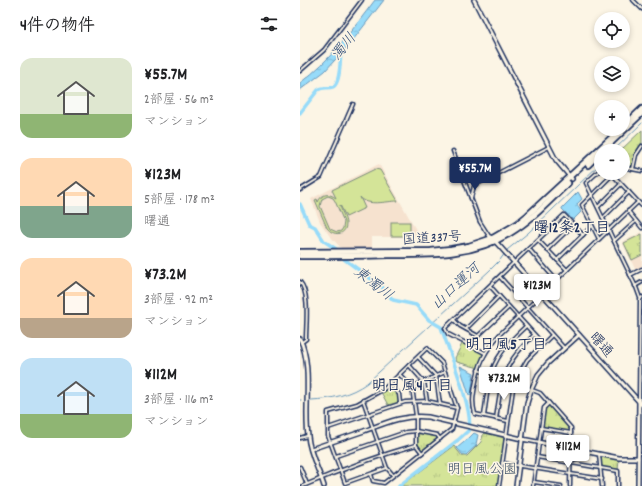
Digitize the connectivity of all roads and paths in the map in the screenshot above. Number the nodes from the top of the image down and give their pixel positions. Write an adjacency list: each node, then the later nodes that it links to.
1 (362, 0): 5 (street)
2 (474, 0): 13 (street)
3 (633, 0): 4 (street)
4 (642, 9)
5 (300, 71)
6 (354, 104): 24 (street)
7 (642, 109): 9 (highway)
8 (642, 113): 11 (highway, 国道337号)
9 (630, 120)
10 (614, 136): 20 (highway, 国道337号)
11 (610, 144)
12 (642, 146): 17 (street)
13 (549, 147): 20 (street); 27 (street)
14 (453, 151): 27 (street)
15 (594, 159): 20 (highway, 国道337号)
16 (630, 169): 17 (street)
17 (633, 169): 18 (street)
18 (642, 171)
19 (594, 176): 26 (street)
20 (571, 178): 39 (highway, 国道337号)
21 (607, 180): 26 (street)
22 (618, 180): 23 (street)
23 (621, 184): 25 (street); 30 (street)
24 (300, 190)
25 (629, 192): 28 (street); 32 (street)
26 (591, 195): 30 (street); 35 (street)
27 (471, 198): 39 (street)
28 (638, 202): 29 (street); 31 (street)
29 (642, 206)
30 (598, 207): 32 (street)
31 (628, 211): 33 (street); 37 (street)
32 (602, 218): 37 (street)
33 (636, 220): 36 (street); 42 (street)
34 (573, 225): 38 (street); 41 (street); 44 (street)
35 (592, 226): 38 (street); 40 (street)
36 (642, 228)
37 (608, 230): 40 (street); 42 (street)
38 (583, 235): 48 (street)
39 (494, 239): 46 (highway, 国道337号); 49 (street, 曙通)
40 (599, 239): 51 (street)
41 (538, 240): 43 (street); 44 (street)
42 (614, 241): 52 (street)
43 (529, 249): 49 (street); 54 (street)
44 (547, 250): 48 (street)
45 (300, 252): 46 (highway, 国道337号)
46 (335, 254): 47 (highway, 国道337号)
47 (300, 256)
48 (557, 260): 51 (street)
49 (514, 263): 53 (street); 59 (street, 曙通)
50 (642, 269): 52 (street)
51 (567, 270): 54 (street)
52 (630, 275): 58 (street)
53 (500, 277): 57 (street); 63 (street)
54 (556, 280): 59 (street)
55 (300, 282): 73 (street)
56 (642, 282): 58 (street)
57 (490, 286): 60 (street); 66 (street)
58 (636, 286): 61 (street)
59 (542, 294): 63 (street); 71 (street, 曙通)
60 (499, 296): 62 (street); 68 (street)
61 (641, 298): 64 (street)
62 (509, 307): 65 (street); 72 (street)
63 (527, 308): 65 (street); 70 (street)
64 (641, 313): 75 (street)
65 (518, 317): 67 (street); 78 (street)
66 (454, 320): 68 (street); 76 (street)
67 (526, 326): 69 (street); 84 (street)
68 (466, 329): 72 (street)
69 (534, 335): 74 (street); 86 (street)
70 (552, 335): 74 (street); 77 (street)
71 (578, 335): 77 (street); 96 (street, 曙通)
72 (478, 336): 76 (street)
73 (301, 341): 114 (street)
74 (543, 344): 90 (street)
75 (641, 344): 87 (street)
76 (472, 346): 78 (street)
77 (564, 348): 92 (street)
78 (485, 353): 81 (street)
79 (418, 357): 80 (street); 82 (street); 85 (street)
80 (409, 365): 83 (street); 88 (street)
81 (478, 370): 84 (street); 104 (street)
82 (445, 372): 85 (street); 101 (street)
83 (399, 374): 89 (street); 91 (street)
84 (490, 374): 86 (street); 104 (street)
85 (436, 376): 88 (street); 99 (street)
86 (502, 379): 90 (street); 105 (street)
87 (640, 380): 96 (street)
88 (424, 382): 91 (street); 95 (street)
89 (389, 384): 93 (street); 97 (street)
90 (515, 384): 92 (street); 106 (street)
91 (412, 387): 94 (street)
92 (531, 390): 98 (street); 117 (street)
93 (364, 400): 102 (street); 108 (street)
94 (414, 401): 95 (street); 97 (street); 103 (street)
95 (427, 401): 99 (street)
96 (639, 402): 100 (street, 曙通); 129 (street)
97 (400, 403): 102 (street)
98 (549, 403): 110 (street); 112 (street)
99 (440, 404): 101 (street)
100 (642, 405)
101 (457, 408): 107 (street)
102 (368, 414): 108 (street); 109 (street)
103 (416, 416): 107 (street); 109 (street); 111 (street)
104 (484, 416): 105 (street)
105 (496, 419): 106 (street)
106 (508, 421): 113 (street)
107 (454, 423): 113 (street); 116 (street)
108 (328, 428): 119 (street)
109 (373, 428): 118 (street); 119 (street)
110 (541, 428): 112 (street); 120 (street)
111 (416, 431): 116 (street); 118 (street); 121 (street)
112 (571, 433): 122 (street)
113 (506, 435): 117 (street); 131 (street)
114 (308, 436): 115 (street); 123 (street)
115 (300, 438)
116 (440, 439): 124 (street)
117 (522, 439): 120 (street); 132 (street)
118 (378, 441): 126 (street); 127 (street)
119 (331, 442): 123 (street); 127 (street)
120 (539, 442): 122 (street); 128 (street)
121 (416, 445): 124 (street); 126 (street)
122 (571, 448): 125 (street); 130 (street)
123 (311, 449): 143 (street)
124 (422, 453): 142 (street)
125 (599, 454): 129 (street); 134 (street)
126 (383, 455): 135 (street); 137 (street)
127 (335, 456): 137 (street)
128 (538, 457): 130 (street); 136 (street)
129 (638, 458): 156 (street)
130 (571, 462): 134 (street); 140 (street)
131 (502, 463): 132 (street); 149 (street)
132 (518, 466): 136 (street); 150 (street)
133 (300, 467): 138 (street)
134 (600, 467): 144 (street); 155 (street)
135 (387, 468): 139 (street); 142 (street)
136 (536, 469): 140 (street); 145 (street)
137 (340, 470): 139 (street); 143 (street)
138 (303, 474): 141 (street); 146 (street)
139 (371, 474): 142 (street)
140 (571, 474): 144 (street); 153 (street)
141 (300, 476)
142 (393, 476)
143 (321, 478): 146 (street); 148 (street)
144 (602, 479): 154 (street)
145 (534, 482): 151 (street); 152 (street)
146 (307, 484): 147 (street)
147 (303, 486)
148 (324, 486)
149 (499, 486)
150 (516, 486)
151 (533, 486)
152 (561, 486)
153 (570, 486)
154 (602, 486)
155 (618, 486)
156 (638, 486)

